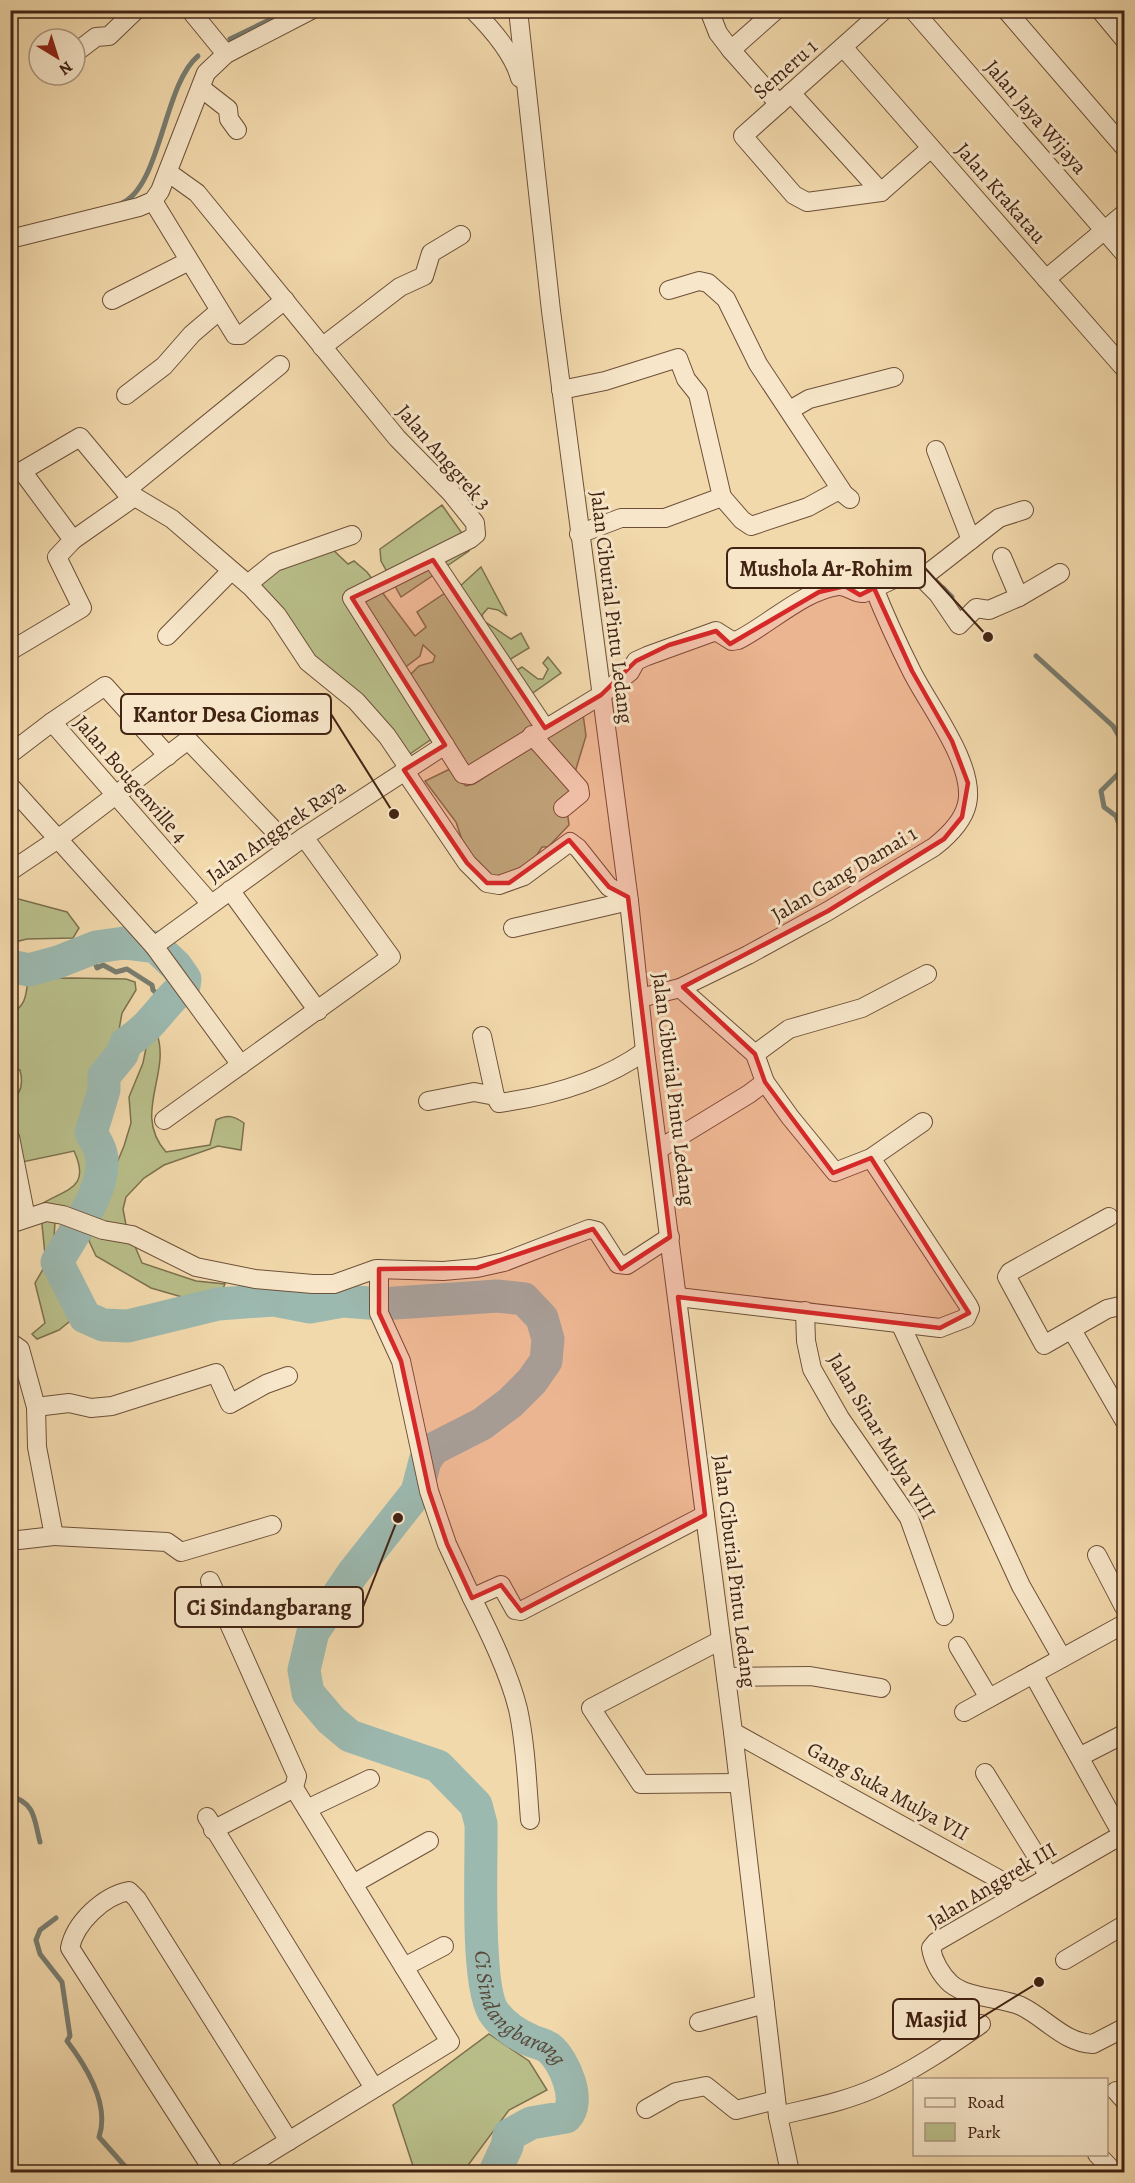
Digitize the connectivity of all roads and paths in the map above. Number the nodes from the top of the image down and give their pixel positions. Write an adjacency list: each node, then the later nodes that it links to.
1 (136, 10): 13 (street)
2 (190, 10): 16 (street)
3 (310, 10): 16 (street)
4 (473, 10): 19 (street)
5 (518, 10): 19 (street, Jalan Ciburial Pintu Ledang)
6 (710, 10): 15 (street)
7 (776, 10): 15 (street)
8 (884, 10): 14 (street, Semeru 1)
9 (913, 10): 27 (street, Jalan Jaya Wijaya)
10 (1006, 10): 21 (street)
11 (1112, 16): 12 (street)
12 (1125, 39)
13 (87, 44)
14 (843, 47): 18 (street, Semeru 1); 22 (street, Jalan Krakatau)
15 (731, 50): 18 (street)
16 (226, 54): 17 (street)
17 (201, 88): 20 (street); 23 (street)
18 (785, 99): 24 (street); 24 (street, Semeru 1)
19 (528, 108): 41 (street, Jalan Ciburial Pintu Ledang)
20 (237, 130)
21 (1125, 147)
22 (931, 148): 24 (street); 32 (street, Jalan Krakatau)
23 (169, 173): 25 (street); 35 (street, Jalan Anggrek 3)
24 (881, 192)
25 (153, 201): 29 (street); 31 (street)
26 (1125, 214): 27 (street)
27 (1105, 231): 30 (street, Jalan Jaya Wijaya); 32 (street)
28 (461, 235): 37 (street)
29 (10, 239)
30 (1125, 253)
31 (189, 261): 34 (street); 36 (street)
32 (1046, 279): 39 (street, Jalan Krakatau)
33 (669, 290): 43 (street)
34 (112, 300)
35 (285, 300): 36 (street); 37 (street, Jalan Anggrek 3)
36 (219, 311): 42 (street)
37 (322, 347): 54 (street, Jalan Anggrek 3)
38 (280, 365): 46 (street)
39 (1125, 368)
40 (894, 377): 43 (street)
41 (561, 390): 47 (street); 49 (street, Jalan Ciburial Pintu Ledang)
42 (126, 395)
43 (790, 410): 47 (street)
44 (936, 450): 52 (street)
45 (16, 465): 46 (street); 51 (street)
46 (129, 495): 51 (street); 55 (street)
47 (722, 497): 49 (street)
48 (1024, 510): 52 (street)
49 (579, 534): 63 (street, Jalan Ciburial Pintu Ledang)
50 (352, 535): 58 (street)
51 (73, 540): 62 (street)
52 (971, 540): 57 (street)
53 (1002, 557): 60 (street)
54 (433, 560): 65 (street); 66 (street, Jalan Anggrek 3)
55 (231, 571): 58 (street); 61 (street)
56 (1060, 573): 60 (street)
57 (922, 578): 59 (street); 60 (street)
58 (248, 584): 69 (street)
59 (874, 588): 63 (street); 82 (street, Jalan Gang Damai 1)
60 (1019, 597)
61 (167, 636)
62 (10, 651)
63 (600, 695): 65 (street); 77 (street, Jalan Ciburial Pintu Ledang)
64 (52, 722): 67 (street, Jalan Bougenville 4); 68 (street); 71 (street, Jalan Bougenville 4)
65 (538, 731): 66 (street); 72 (street)
66 (445, 745): 69 (street, Jalan Anggrek Raya)
67 (10, 754)
68 (168, 756): 71 (street); 74 (street)
69 (406, 768): 74 (street, Jalan Anggrek Raya); 77 (street)
70 (10, 786): 73 (street)
71 (115, 795): 73 (street); 78 (street, Jalan Bougenville 4)
72 (563, 808)
73 (58, 839): 75 (street); 80 (street)
74 (297, 842): 76 (street, Jalan Anggrek Raya); 84 (street)
75 (12, 870)
76 (230, 890): 78 (street, Jalan Anggrek Raya); 84 (street)
77 (628, 899): 79 (street); 83 (street, Jalan Ciburial Pintu Ledang)
78 (211, 904): 80 (street, Jalan Anggrek Raya)
79 (513, 928)
80 (154, 946): 88 (street)
81 (927, 974): 87 (street)
82 (680, 988): 83 (street, Jalan Gang Damai 1); 87 (street)
83 (640, 998): 86 (street, Jalan Ciburial Pintu Ledang)
84 (318, 1011): 88 (street)
85 (482, 1036): 90 (street)
86 (645, 1051): 90 (street); 95 (street, Jalan Ciburial Pintu Ledang)
87 (755, 1054): 89 (street)
88 (241, 1065): 92 (street)
89 (765, 1082): 95 (street); 96 (street)
90 (495, 1096): 91 (street)
91 (428, 1101)
92 (164, 1120)
93 (923, 1122): 96 (street)
94 (10, 1137): 98 (street)
95 (659, 1149): 99 (street, Jalan Ciburial Pintu Ledang)
96 (871, 1158): 104 (street)
97 (1109, 1217): 105 (street)
98 (18, 1221): 100 (street)
99 (670, 1237): 100 (street); 101 (street, Jalan Ciburial Pintu Ledang)
100 (379, 1269): 116 (street)
101 (678, 1297): 103 (street); 110 (street, Jalan Ciburial Pintu Ledang)
102 (1125, 1305): 105 (street)
103 (805, 1311): 104 (street); 118 (street, Jalan Sinar Mulya VIII)
104 (900, 1323): 122 (street)
105 (1072, 1330): 109 (street)
106 (14, 1348): 108 (street)
107 (288, 1376): 108 (street)
108 (36, 1407): 112 (street)
109 (1125, 1420)
110 (705, 1515): 116 (street); 120 (street, Jalan Ciburial Pintu Ledang)
111 (272, 1525): 112 (street)
112 (54, 1536): 113 (street)
113 (10, 1541)
114 (1096, 1555): 117 (street)
115 (210, 1581): 134 (street)
116 (472, 1598): 136 (street)
117 (1125, 1607)
118 (944, 1616)
119 (1125, 1624): 122 (street)
120 (721, 1640): 124 (street, Jalan Ciburial Pintu Ledang); 133 (street)
121 (958, 1646): 126 (street)
122 (1062, 1658): 123 (street)
123 (1033, 1674): 126 (street); 130 (street)
124 (726, 1677): 125 (street); 128 (street, Jalan Ciburial Pintu Ledang)
125 (881, 1688)
126 (988, 1698): 127 (street)
127 (964, 1712)
128 (733, 1732): 133 (street, Jalan Ciburial Pintu Ledang); 141 (street, Gang Suka Mulya VII)
129 (1125, 1734): 130 (street)
130 (1081, 1756): 137 (street)
131 (985, 1773): 139 (street)
132 (370, 1779): 135 (street)
133 (739, 1783): 146 (street, Jalan Ciburial Pintu Ledang)
134 (294, 1788): 135 (street); 150 (street)
135 (307, 1809): 140 (street)
136 (530, 1820)
137 (1124, 1832): 139 (street, Jalan Anggrek III)
138 (429, 1841): 140 (street)
139 (1049, 1876): 141 (street, Jalan Anggrek III)
140 (353, 1884): 145 (street)
141 (1020, 1891): 149 (street, Jalan Anggrek III)
142 (1125, 1925): 144 (street)
143 (444, 1946): 145 (street)
144 (1065, 1960)
145 (404, 1967): 150 (street)
146 (765, 2004): 147 (street); 151 (street, Jalan Ciburial Pintu Ledang)
147 (699, 2022)
148 (981, 2024): 151 (street)
149 (1125, 2028)
150 (374, 2088): 153 (street)
151 (777, 2108): 152 (street); 157 (street, Jalan Ciburial Pintu Ledang)
152 (646, 2109)
153 (289, 2141): 155 (street); 156 (street)
154 (1099, 2156): 158 (street)
155 (243, 2171)
156 (214, 2172)
157 (790, 2172)
158 (1113, 2172)

